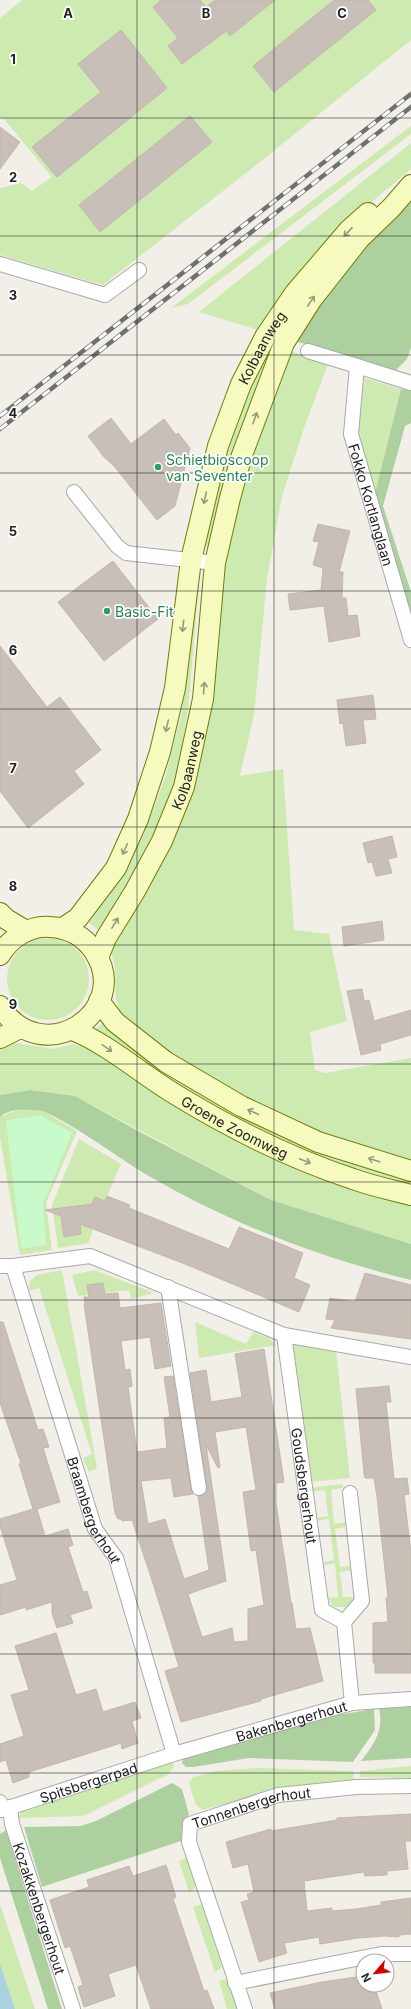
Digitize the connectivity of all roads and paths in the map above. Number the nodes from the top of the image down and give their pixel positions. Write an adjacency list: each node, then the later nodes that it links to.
1 (411, 183): 8 (street, Kolbaanweg, one-way to 8); 9 (street, Kolbaanweg, one-way to 1)
2 (0, 264): 3 (street)
3 (139, 270)
4 (308, 351): 5 (street)
5 (357, 366): 6 (street); 10 (street, Fokko Kortlanglaan)
6 (411, 383)
7 (74, 492): 8 (street)
8 (191, 560): 9 (street); 12 (street, Kolbaanweg, one-way to 12)
9 (215, 563): 15 (street, Kolbaanweg, one-way to 9)
10 (411, 640)
11 (0, 913): 13 (street)
12 (63, 928): 13 (street); 15 (street)
13 (26, 931): 14 (street)
14 (0, 953)
15 (98, 958): 16 (street)
16 (99, 1001): 19 (street); 21 (street, Groene Zoomweg, one-way to 16)
17 (0, 1006): 18 (street)
18 (20, 1028): 19 (street); 20 (street)
19 (73, 1030): 22 (street, Groene Zoomweg, one-way to 22)
20 (0, 1038)
21 (411, 1171)
22 (411, 1195)
23 (7, 1266): 24 (street, Braambergerhout); 32 (street, Braambergerhout)
24 (168, 1287): 25 (street, Braambergerhout); 27 (street)
25 (284, 1335): 26 (street, Braambergerhout); 29 (street, Goudsbergerhout)
26 (411, 1357)
27 (199, 1488)
28 (350, 1493): 29 (street)
29 (344, 1622): 31 (street)
30 (411, 1699): 31 (street, Bakenbergerhout)
31 (352, 1703): 32 (street, Bakenbergerhout)
32 (174, 1754): 34 (street, Spitsbergerpad)
33 (411, 1786): 36 (street, Tonnenbergerhout)
34 (4, 1806): 37 (street, Kozakkenbergerhout)
35 (411, 1954): 36 (street)
36 (235, 1983): 38 (street, Tonnenbergerhout)
37 (73, 2009)
38 (245, 2009)

